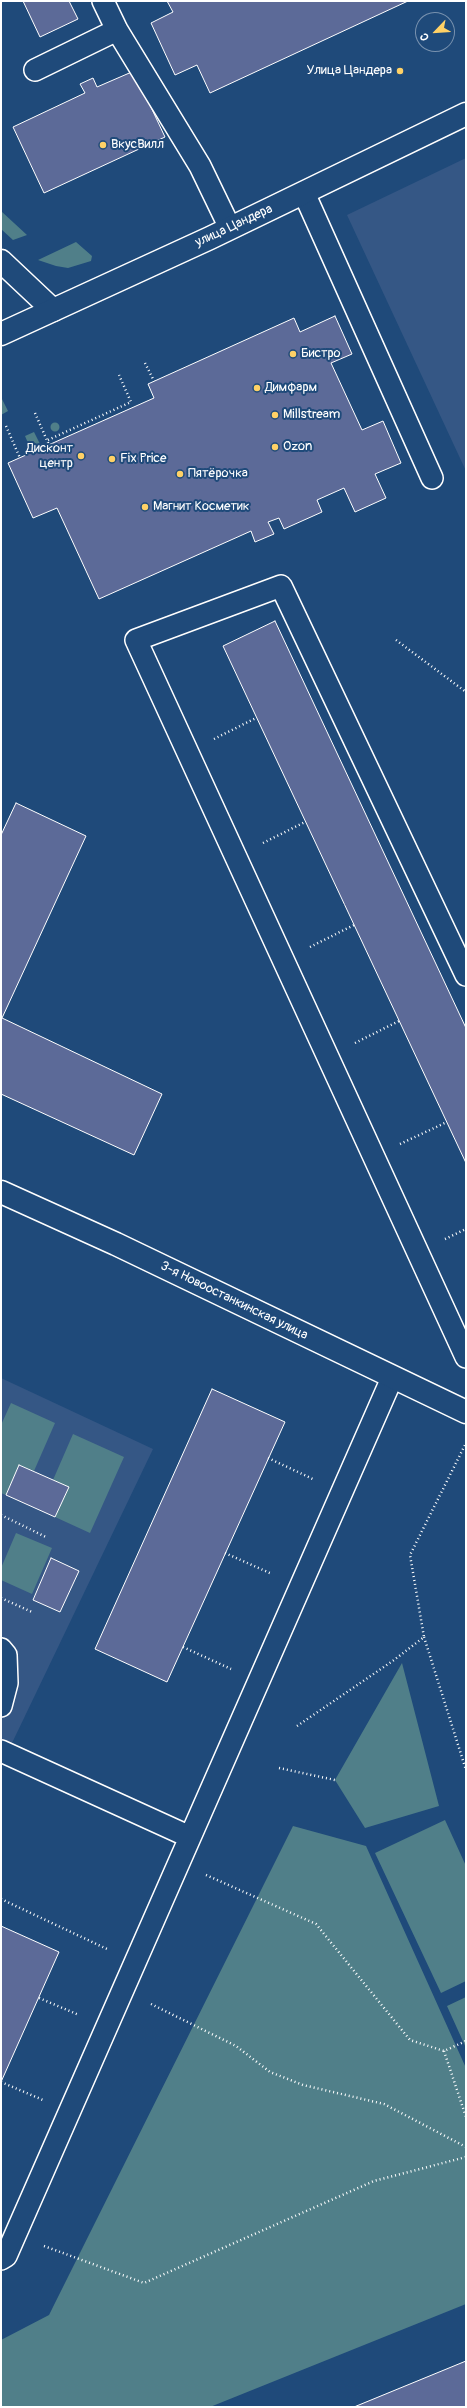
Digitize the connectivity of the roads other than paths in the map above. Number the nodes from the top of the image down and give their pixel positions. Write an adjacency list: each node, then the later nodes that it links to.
1 (103, 1): 2 (lane)
2 (117, 30): 3 (lane); 6 (lane)
3 (35, 70)
4 (466, 114): 5 (street, улица Цандера)
5 (304, 193): 6 (street, улица Цандера); 10 (lane)
6 (230, 228): 8 (street, улица Цандера)
7 (1, 261): 8 (street)
8 (53, 310): 9 (street, улица Цандера)
9 (1, 334)
10 (432, 478)
11 (466, 975): 13 (lane)
12 (1, 1192): 14 (street, 3-я Новоостанкинская улица)
13 (466, 1357)
14 (392, 1378): 15 (street, 3-я Новоостанкинская улица); 19 (lane)
15 (466, 1412)
16 (1, 1649): 17 (lane)
17 (1, 1706)
18 (1, 1751): 19 (lane)
19 (190, 1837): 20 (lane)
20 (1, 2259)

